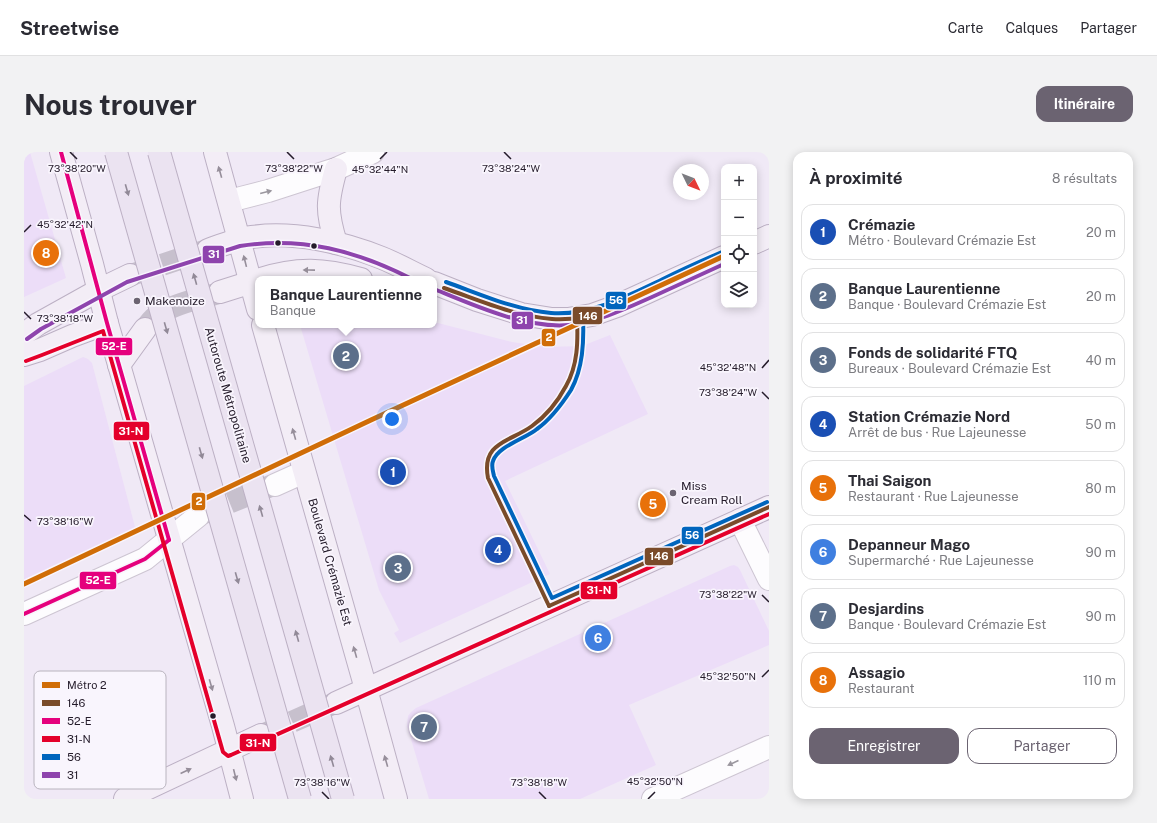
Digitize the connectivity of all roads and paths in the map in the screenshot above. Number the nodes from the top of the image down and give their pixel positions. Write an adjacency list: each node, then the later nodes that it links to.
1 (61, 152): 21 (main road)
2 (116, 152): 46 (highway, one-way to 46, bridge)
3 (159, 152): 47 (highway, Autoroute Métropolitaine, one-way to 3, bridge)
4 (215, 152): 7 (main road, one-way to 4)
5 (373, 152): 6 (street)
6 (336, 169): 7 (street, one-way to 6); 11 (main road)
7 (229, 201): 9 (main road)
8 (769, 236): 10 (main road)
9 (240, 240): 11 (main road); 12 (main road); 18 (main road, one-way to 9)
10 (757, 242)
11 (336, 243): 17 (main road)
12 (208, 250)
13 (721, 258): 20 (main road)
14 (130, 275): 21 (main road)
15 (270, 276): 16 (main road, one-way to 15)
16 (346, 276)
17 (418, 276)
18 (255, 278)
19 (255, 280): 22 (main road)
20 (437, 285)
21 (99, 290): 23 (main road); 26 (main road)
22 (220, 292)
23 (107, 323): 27 (main road); 28 (main road)
24 (264, 328): 29 (main road, Boulevard Crémazie Est, one-way to 24)
25 (145, 329): 28 (main road)
26 (24, 334)
27 (24, 355)
28 (119, 365): 34 (main road)
29 (304, 472): 30 (street); 37 (main road, Boulevard Crémazie Est, one-way to 29)
30 (275, 485)
31 (769, 507): 33 (main road)
32 (198, 516): 34 (street)
33 (740, 520): 35 (street); 37 (main road)
34 (169, 540): 36 (street); 41 (main road, one-way to 41)
35 (769, 579)
36 (24, 614)
37 (366, 689): 38 (main road); 48 (main road, Boulevard Crémazie Est, one-way to 37)
38 (336, 703)
39 (261, 735): 41 (main road)
40 (769, 747): 49 (street, one-way to 49)
41 (229, 750): 42 (main road, one-way to 41); 45 (main road, one-way to 45)
42 (166, 780)
43 (146, 789): 44 (main road, one-way to 43)
44 (125, 799)
45 (242, 799)
46 (300, 799)
47 (343, 799)
48 (396, 799)
49 (653, 799)

